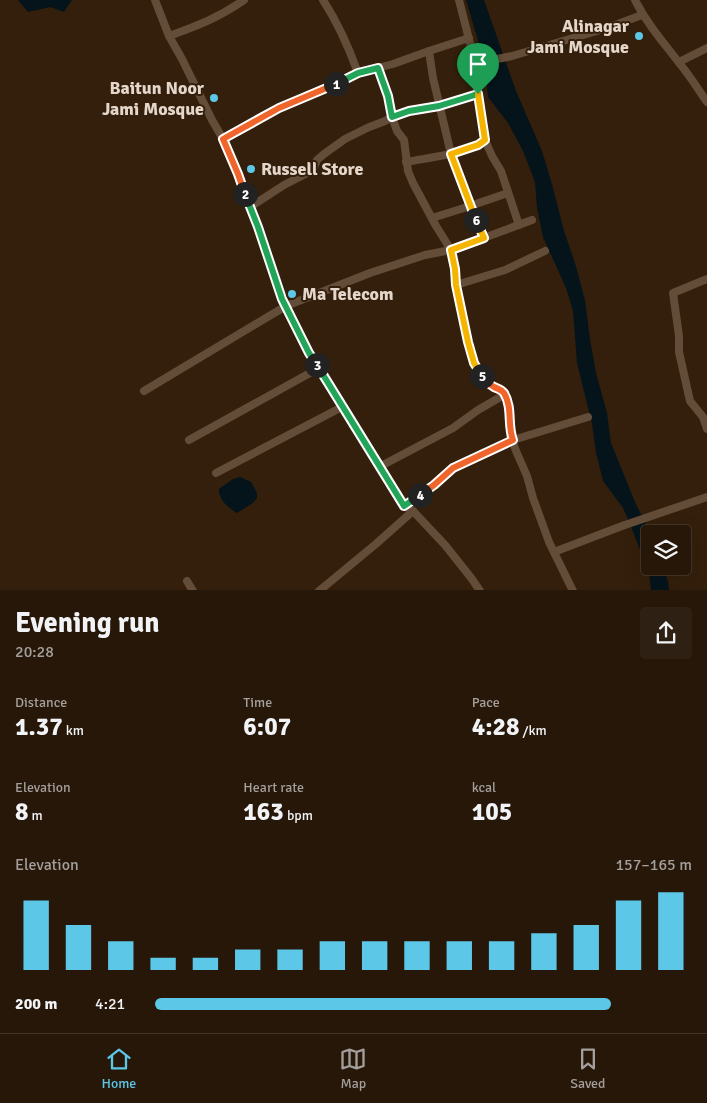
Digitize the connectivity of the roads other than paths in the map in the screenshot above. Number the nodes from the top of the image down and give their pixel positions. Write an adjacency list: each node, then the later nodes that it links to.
1 (154, 0): 7 (street)
2 (244, 0): 7 (street)
3 (323, 0): 14 (street)
4 (459, 0): 8 (street)
5 (635, 0): 6 (street)
6 (642, 15): 11 (street); 12 (street)
7 (169, 36): 19 (street)
8 (469, 38): 10 (street); 12 (street)
9 (707, 48): 11 (street)
10 (429, 50): 13 (street); 17 (street)
11 (679, 62): 16 (street)
12 (476, 63): 15 (street)
13 (378, 68): 14 (street); 18 (street)
14 (358, 73): 19 (street)
15 (478, 94): 17 (street); 20 (street)
16 (707, 102)
17 (439, 106): 18 (street); 21 (street)
18 (392, 117): 22 (street); 25 (street)
19 (223, 139): 25 (street)
20 (485, 140): 21 (street); 23 (street)
21 (451, 154): 22 (street); 24 (street)
22 (406, 162): 26 (street)
23 (508, 193): 24 (street); 28 (street)
24 (470, 206): 26 (street); 29 (street)
25 (250, 207): 34 (street)
26 (432, 218): 30 (street)
27 (532, 220): 28 (street)
28 (519, 225): 29 (street)
29 (484, 238): 30 (street)
30 (451, 250): 33 (street); 34 (street)
31 (545, 251): 33 (street)
32 (707, 279): 40 (street)
33 (456, 285): 37 (street)
34 (286, 306): 35 (street); 36 (street)
35 (319, 368): 38 (street); 41 (street)
36 (144, 391)
37 (504, 394): 42 (street); 43 (street)
38 (342, 407): 43 (street); 44 (street)
39 (588, 417): 42 (street)
40 (707, 429)
41 (188, 440)
42 (513, 440): 46 (street); 48 (street)
43 (379, 467): 46 (street)
44 (216, 473)
45 (707, 497): 48 (street)
46 (404, 506): 47 (street)
47 (413, 511): 51 (street); 52 (street)
48 (554, 552): 53 (street)
49 (186, 581): 50 (street)
50 (193, 590)
51 (319, 590)
52 (480, 590)
53 (573, 590)

